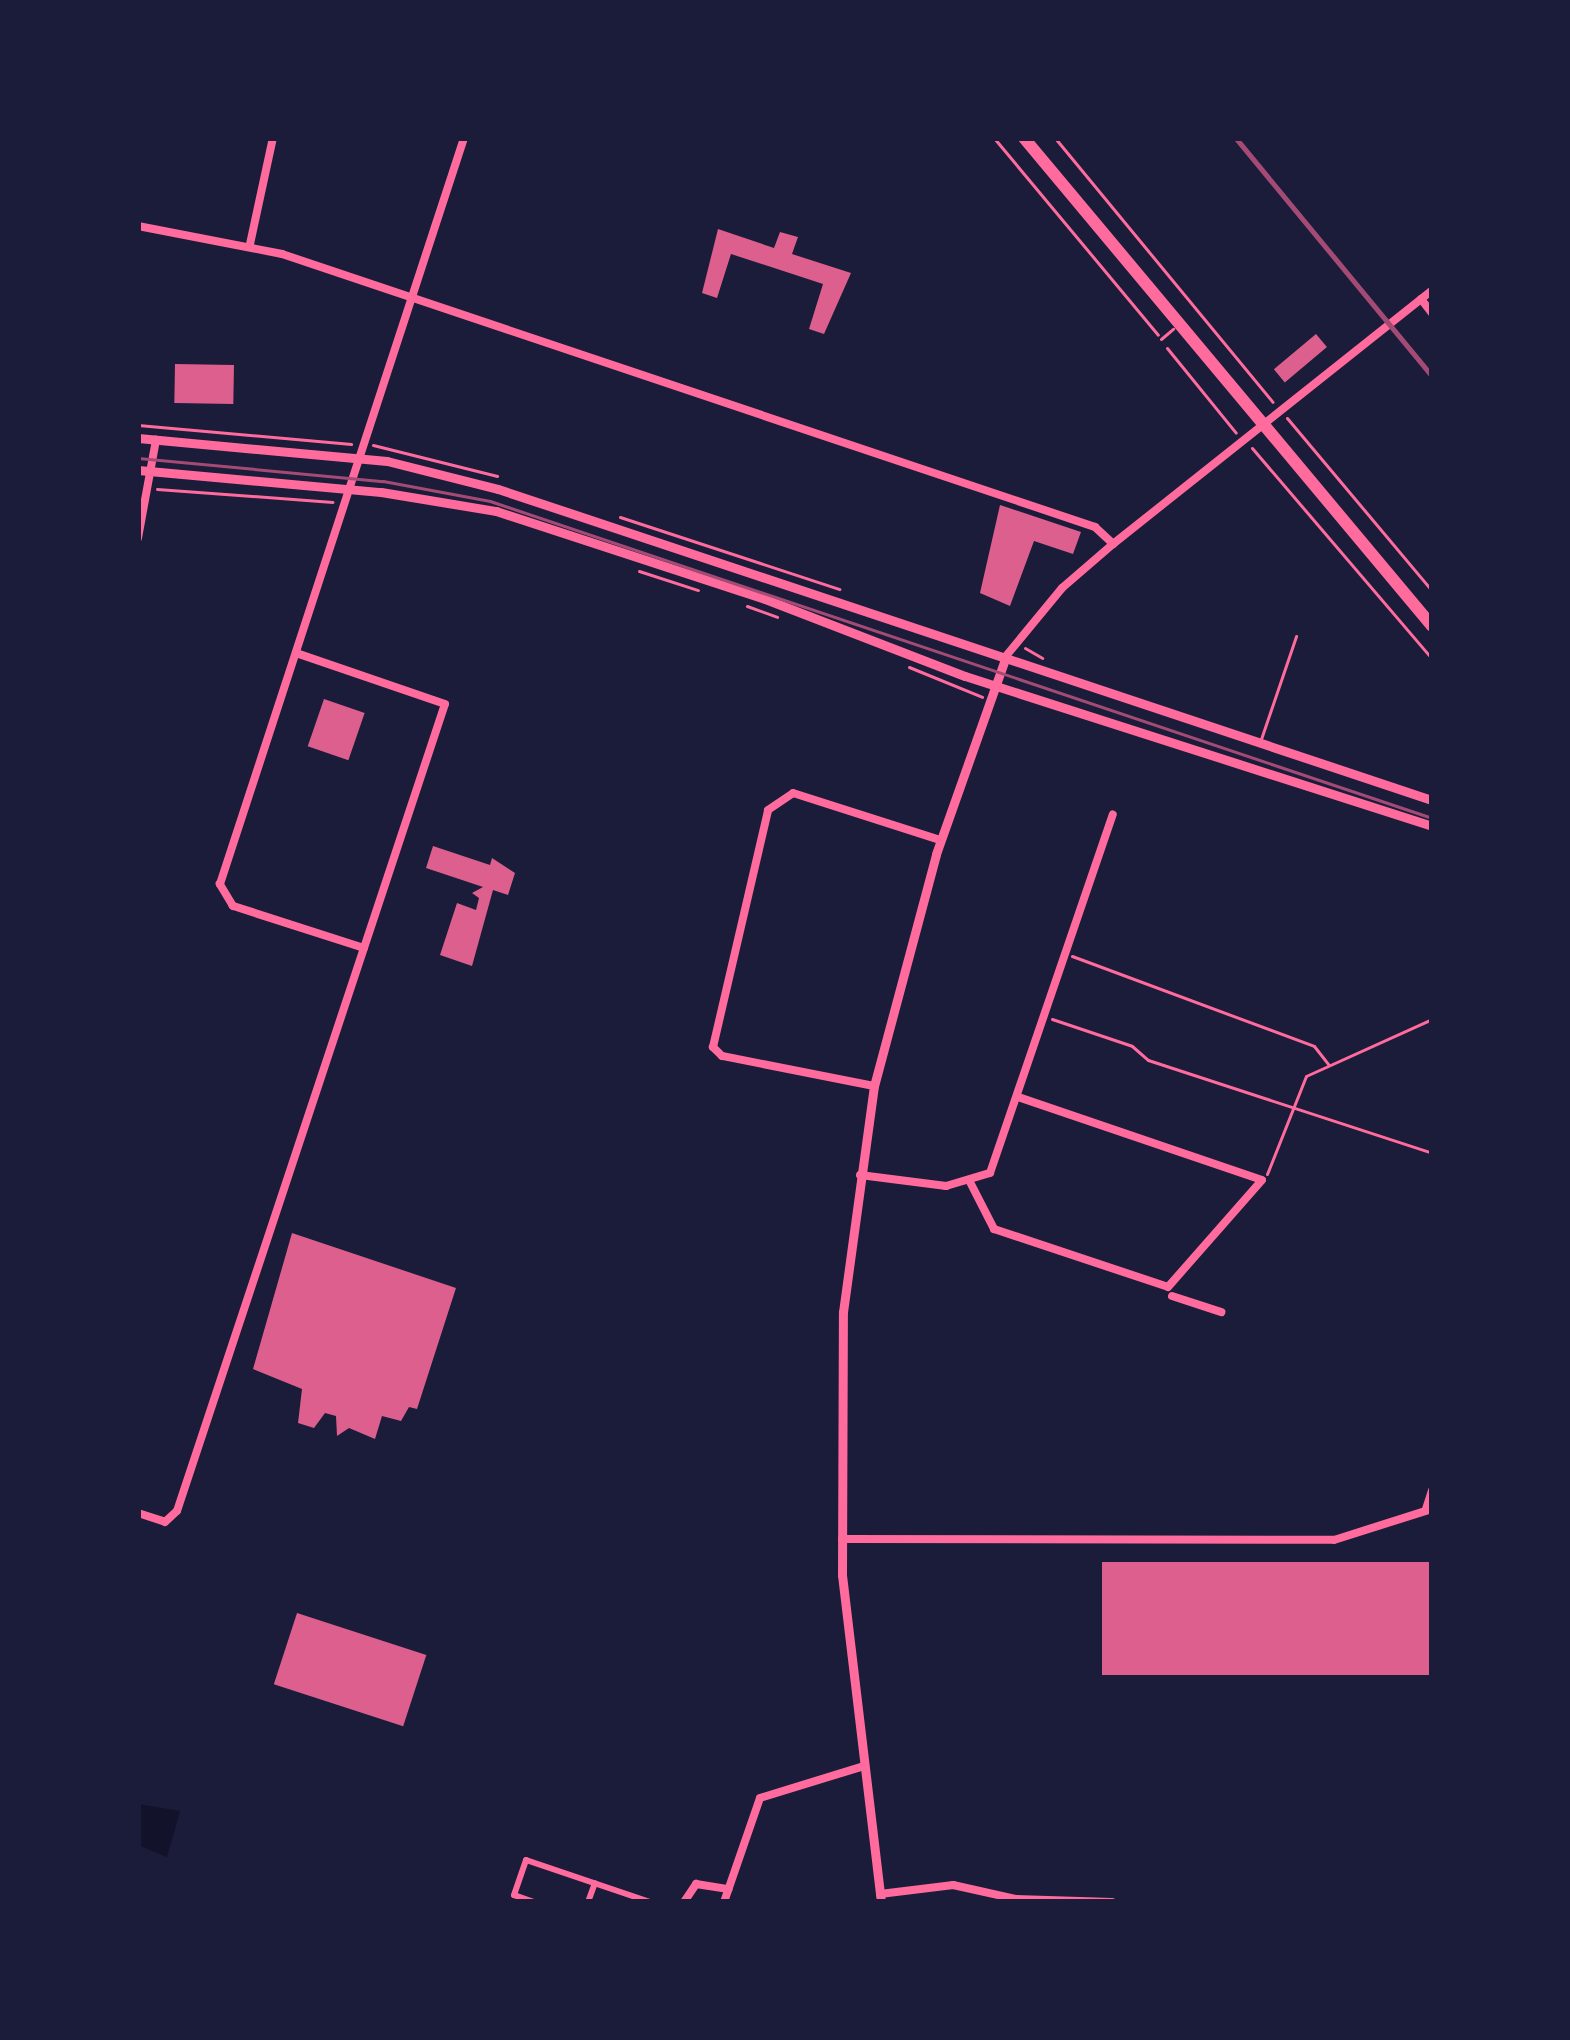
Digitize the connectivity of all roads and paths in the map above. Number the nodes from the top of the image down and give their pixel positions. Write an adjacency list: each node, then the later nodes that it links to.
1 (273, 138): 7 (street)
2 (464, 138): 9 (street)
3 (994, 138): 13 (path)
4 (1024, 138): 12 (main road)
5 (1055, 138): 14 (path)
6 (138, 226): 7 (street)
7 (250, 244): 9 (street)
8 (1432, 290): 10 (street)
9 (410, 296): 23 (street); 30 (street)
10 (1420, 299): 11 (street); 17 (street)
11 (1432, 313)
12 (1178, 325): 13 (lane); 17 (main road)
13 (1161, 339): 15 (path)
14 (1271, 400)
15 (1225, 420)
16 (138, 425): 21 (path)
17 (1261, 426): 30 (street); 36 (main road)
18 (1295, 426): 32 (path)
19 (138, 438): 20 (street)
20 (156, 440): 23 (street); 25 (street)
21 (348, 444)
22 (1259, 454): 40 (path)
23 (357, 458): 27 (street); 39 (street)
24 (138, 470): 25 (street)
25 (152, 472): 26 (street); 27 (street)
26 (151, 488): 28 (path); 29 (street)
27 (349, 490): 38 (street); 42 (street)
28 (332, 502)
29 (138, 538)
30 (1113, 544): 39 (street)
31 (629, 567): 33 (path)
32 (1432, 591)
33 (707, 592)
34 (727, 599): 35 (path)
35 (781, 618)
36 (1432, 626)
37 (1296, 636): 44 (lane)
38 (296, 653): 49 (street); 49 (street)
39 (1006, 656): 42 (street); 44 (street)
40 (1432, 659)
41 (905, 662): 43 (path)
42 (993, 684): 43 (street); 47 (street)
43 (987, 698): 48 (street)
44 (1259, 743): 45 (street)
45 (1432, 803): 47 (street)
46 (1113, 814): 50 (street)
47 (1428, 825)
48 (940, 841): 54 (street); 54 (street)
49 (364, 948): 65 (street)
50 (1066, 954): 51 (street); 53 (path)
51 (1045, 1017): 55 (street); 56 (path)
52 (1432, 1019): 53 (path)
53 (1329, 1065): 56 (path)
54 (874, 1086): 58 (street)
55 (1018, 1097): 59 (street); 60 (street)
56 (1289, 1108): 57 (path); 59 (path)
57 (1432, 1153)
58 (859, 1175): 60 (street); 66 (street)
59 (1262, 1180): 61 (street)
60 (970, 1182): 61 (street)
61 (1170, 1292): 62 (street)
62 (1221, 1312)
63 (1432, 1490): 64 (street)
64 (1429, 1510): 66 (street)
65 (138, 1513)
66 (840, 1539): 67 (street)
67 (861, 1767): 69 (street); 70 (street)
68 (595, 1883): 71 (street); 72 (street); 73 (street)
69 (729, 1889): 74 (street); 75 (street)
70 (880, 1898): 76 (street)
71 (533, 1902)
72 (588, 1902)
73 (650, 1902)
74 (684, 1902)
75 (724, 1902)
76 (1112, 1902)

